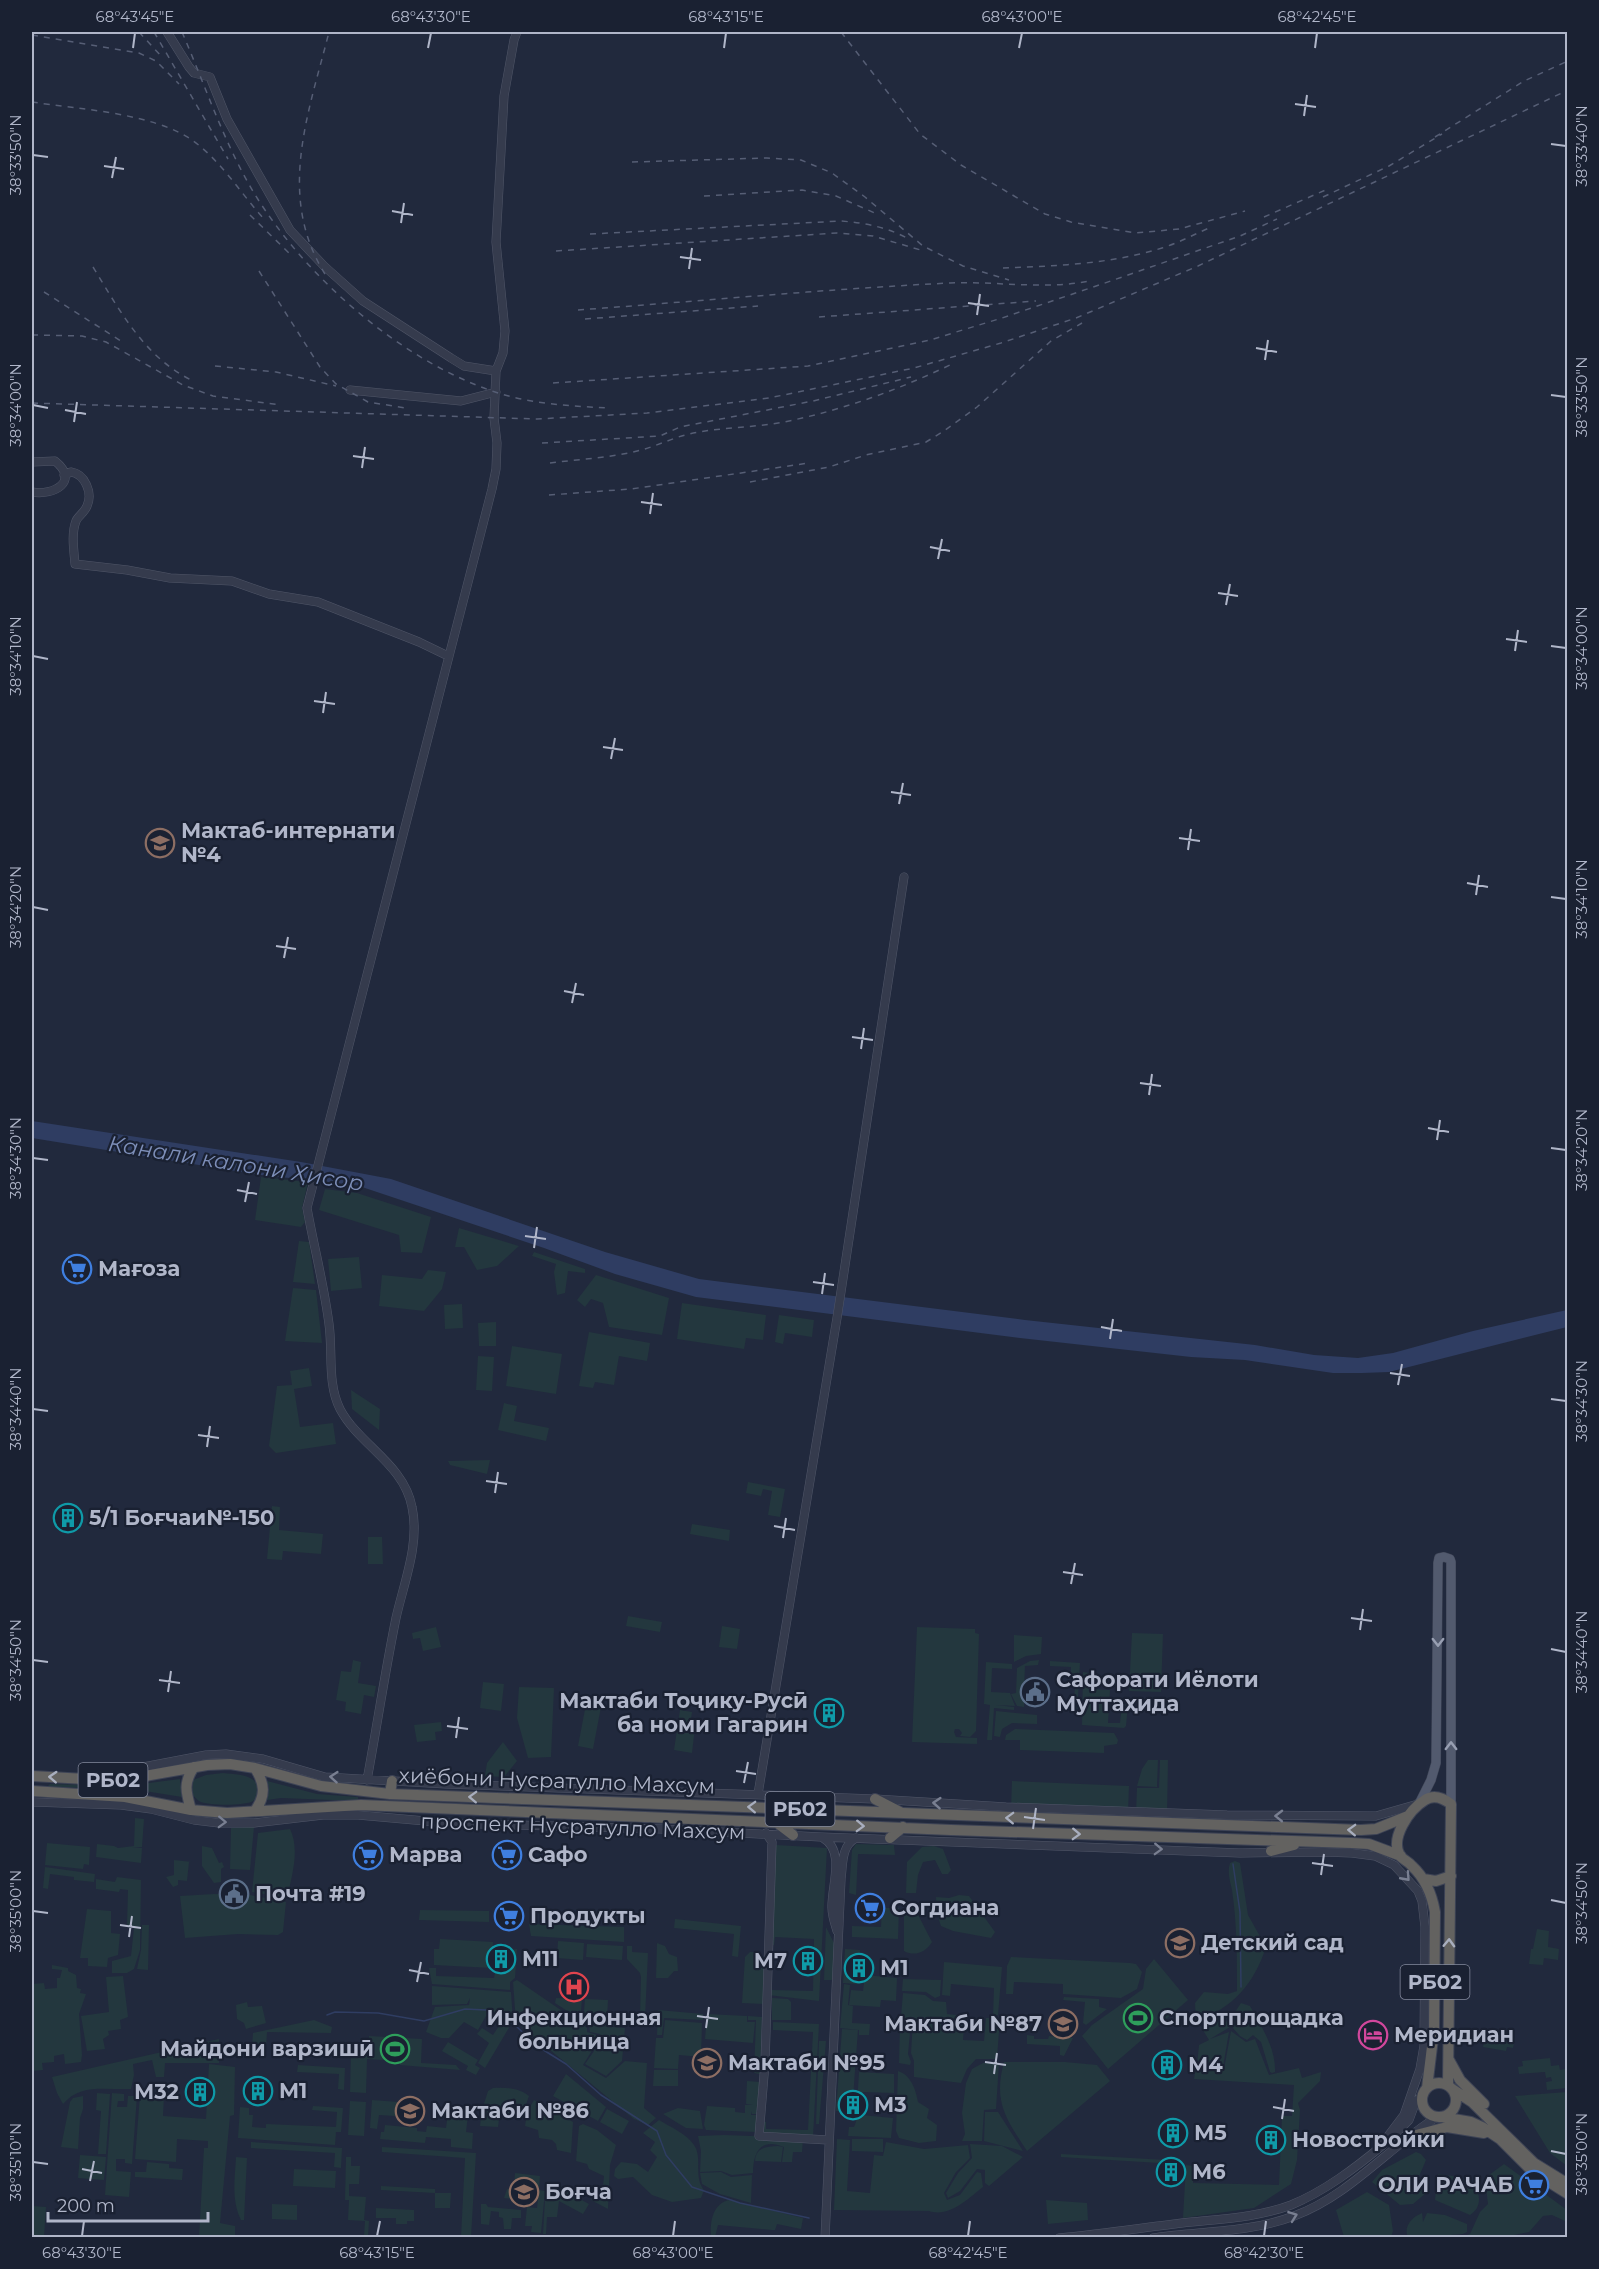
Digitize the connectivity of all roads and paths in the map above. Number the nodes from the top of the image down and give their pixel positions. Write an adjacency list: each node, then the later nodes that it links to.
1 (167, 32): 3 (street)
2 (517, 32): 3 (street)
3 (496, 371): 5 (street)
4 (350, 390): 5 (street)
5 (496, 392): 9 (street)
6 (32, 462): 7 (street)
7 (64, 476): 8 (street); 9 (street)
8 (32, 492)
9 (448, 656): 17 (street)
10 (904, 877): 21 (street)
11 (1452, 1607): 12 (main road); 12 (main road); 27 (main road, one-way to 11)
12 (1438, 1608): 26 (main road, one-way to 26)
13 (194, 1767): 14 (highway, хиёбони Нусратулло Махсум / РБ02); 16 (highway, хиёбони Нусратулло Махсум / РБ02, one-way to 16); 29 (highway)
14 (255, 1768): 20 (highway, хиёбони Нусратулло Махсум / РБ02); 31 (highway)
15 (106, 1770): 17 (street, проспект Нусратулло Махсум, one-way to 15)
16 (32, 1776)
17 (367, 1779): 18 (street, проспект Нусратулло Махсум)
18 (392, 1781): 20 (highway); 21 (street, проспект Нусратулло Махсум)
19 (32, 1791): 29 (highway, хиёбони Нусратулло Махсум / РБ02)
20 (390, 1794): 25 (highway, хиёбони Нусратулло Махсум / РБ02, one-way to 20)
21 (758, 1794): 22 (street, проспект Нусратулло Махсум)
22 (796, 1797): 23 (street, проспект Нусратулло Махсум); 30 (highway)
23 (875, 1799): 26 (street, проспект Нусратулло Махсум, one-way to 23); 32 (highway)
24 (32, 1802): 35 (street, проспект Нусратулло Махсум, one-way to 35)
25 (659, 1803): 30 (highway, хиёбони Нусратулло Махсум / РБ02, one-way to 25); 34 (highway)
26 (1419, 1804): 27 (highway); 33 (highway)
27 (1450, 1804): 46 (highway)
28 (396, 1807): 31 (highway, хиёбони Нусратулло Махсум / РБ02); 34 (highway, хиёбони Нусратулло Махсум / РБ02); 35 (highway)
29 (191, 1809): 31 (highway, хиёбони Нусратулло Махсум / РБ02)
30 (779, 1809): 32 (highway, хиёбони Нусратулло Махсум / РБ02)
31 (255, 1811)
32 (903, 1813): 33 (highway, хиёбони Нусратулло Махсум / РБ02, one-way to 32)
33 (1408, 1816): 45 (highway)
34 (658, 1817): 36 (highway, хиёбони Нусратулло Махсум / РБ02)
35 (386, 1818): 38 (street, проспект Нусратулло Махсум)
36 (776, 1822): 37 (highway, хиёбони Нусратулло Махсум / РБ02, one-way to 37); 39 (highway)
37 (903, 1827): 42 (highway); 43 (highway, хиёбони Нусратулло Махсум / РБ02, one-way to 43)
38 (766, 1833): 39 (street); 57 (street, проспект Нусратулло Махсум)
39 (793, 1835): 40 (street)
40 (821, 1837): 41 (street); 48 (street)
41 (858, 1837): 42 (street); 48 (street)
42 (890, 1838): 44 (street, one-way to 44)
43 (1304, 1841): 44 (highway); 45 (highway, хиёбони Нусратулло Махсум / РБ02)
44 (1271, 1851): 49 (street, one-way to 49)
45 (1401, 1856): 47 (highway)
46 (1451, 1876): 47 (highway); 50 (highway, РБ02, one-way to 46)
47 (1423, 1878): 51 (highway, РБ02)
48 (839, 1939): 57 (street)
49 (1424, 2046): 51 (highway); 58 (street)
50 (1448, 2057): 52 (highway, РБ02); 55 (highway)
51 (1432, 2058): 53 (highway, РБ02)
52 (1450, 2087): 53 (highway); 54 (highway, РБ02); 55 (highway)
53 (1424, 2092): 54 (highway); 58 (street)
54 (1440, 2117): 55 (highway); 56 (street)
55 (1498, 2134): 56 (highway); 59 (highway); 60 (highway)
56 (1408, 2137): 63 (street, one-way to 56)
57 (828, 2140): 61 (street)
58 (1379, 2148): 62 (street)
59 (1568, 2184)
60 (1568, 2194)
61 (825, 2238)
62 (1059, 2238)
63 (1153, 2238)

